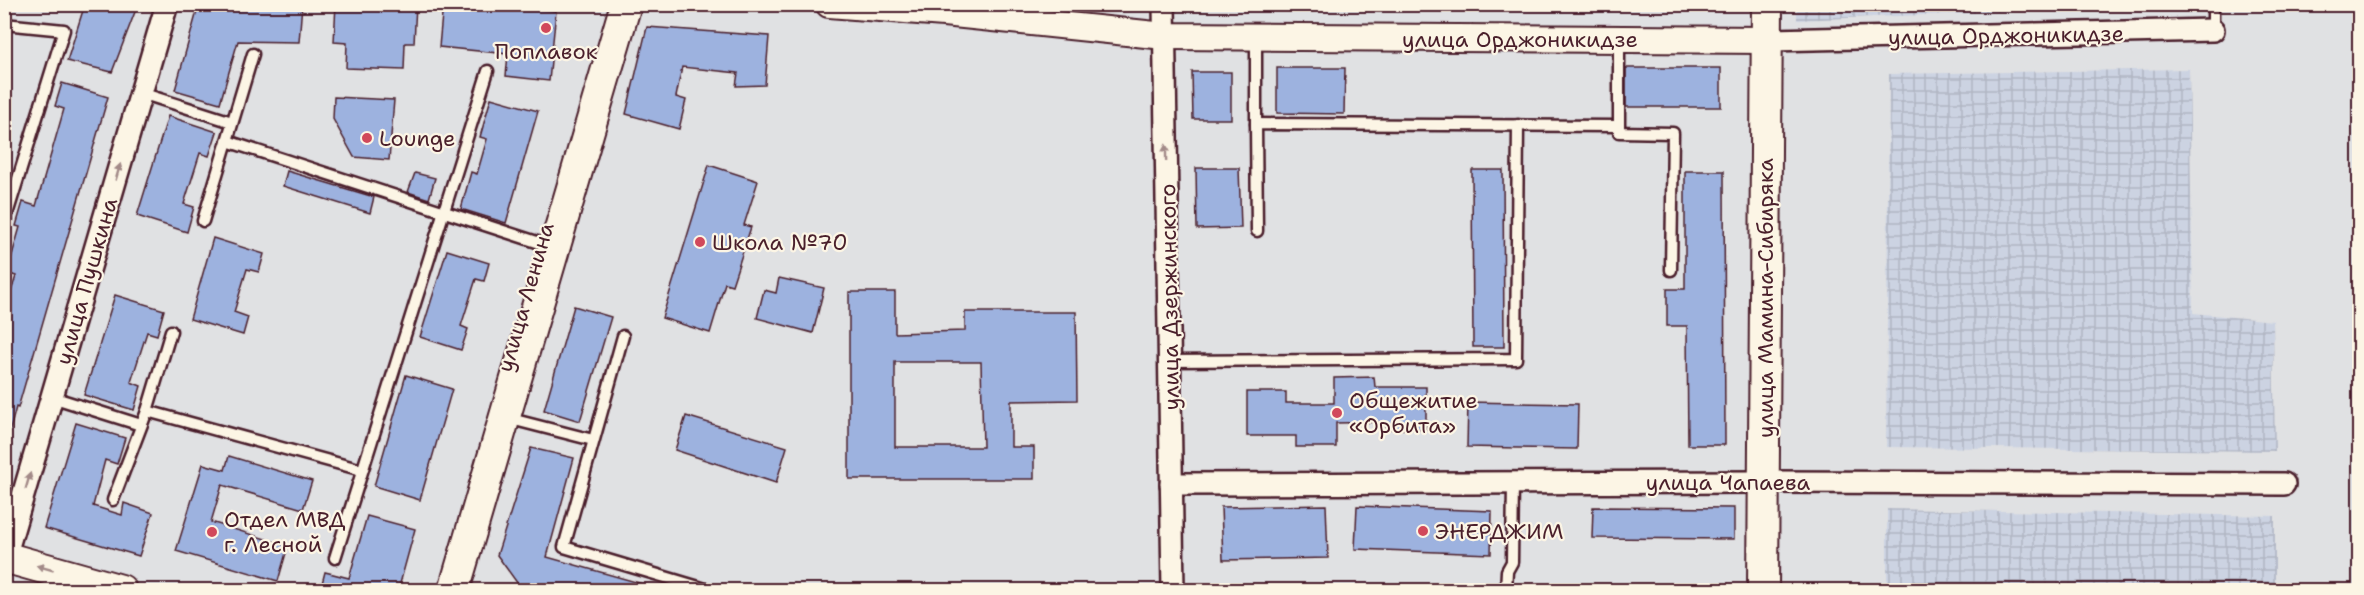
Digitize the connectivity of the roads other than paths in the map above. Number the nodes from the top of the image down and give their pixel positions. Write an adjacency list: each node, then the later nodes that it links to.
1 (167, 4): 16 (street, улица Пушкина)
2 (609, 4): 26 (main road, улица Ленина)
3 (626, 4): 26 (main road)
4 (829, 4): 10 (street, улица Орджоникидзе)
5 (1164, 4): 10 (street, улица Дзержинского)
6 (1767, 4): 13 (main road, улица Мамина-Сибиряка)
7 (2213, 4): 9 (lane)
8 (4, 24): 24 (lane)
9 (2213, 30): 13 (street, улица Орджоникидзе)
10 (1164, 36): 11 (street, улица Орджоникидзе); 30 (street, улица Дзержинского, one-way to 10)
11 (1256, 37): 12 (street, улица Орджоникидзе); 18 (lane)
12 (1619, 40): 13 (street, улица Орджоникидзе); 20 (lane)
13 (1767, 40): 37 (main road, улица Мамина-Сибиряка)
14 (253, 54): 17 (lane)
15 (488, 71): 22 (lane)
16 (141, 93): 17 (lane); 31 (street, улица Пушкина, one-way to 16)
17 (232, 122): 21 (lane)
18 (1256, 124): 19 (lane); 25 (lane)
19 (1518, 125): 20 (lane); 30 (lane)
20 (1618, 126): 27 (lane)
21 (227, 141): 22 (lane); 23 (lane)
22 (443, 212): 26 (lane); 36 (lane)
23 (203, 221)
24 (4, 224)
25 (1257, 231)
26 (547, 246): 33 (main road, улица Ленина)
27 (1671, 270)
28 (171, 331): 32 (lane)
29 (623, 336): 35 (lane)
30 (1170, 361): 39 (street, улица Дзержинского)
31 (52, 397): 34 (lane); 42 (street, улица Пушкина, one-way to 31)
32 (147, 411): 34 (lane); 36 (lane)
33 (498, 416): 35 (lane); 45 (main road, улица Ленина); 46 (main road)
34 (141, 425): 41 (lane)
35 (593, 441): 47 (lane)
36 (362, 470): 43 (lane)
37 (1764, 482): 38 (street, улица Чапаева); 40 (street, улица Чапаева); 50 (main road, улица Мамина-Сибиряка)
38 (1513, 483): 39 (street, улица Чапаева); 49 (lane)
39 (1172, 484): 48 (street, улица Дзержинского)
40 (2284, 484)
41 (113, 500)
42 (5, 557): 44 (main road, one-way to 42)
43 (335, 558)
44 (121, 591)
45 (441, 591)
46 (454, 591)
47 (709, 591)
48 (1173, 591)
49 (1506, 591)
50 (1763, 591)

